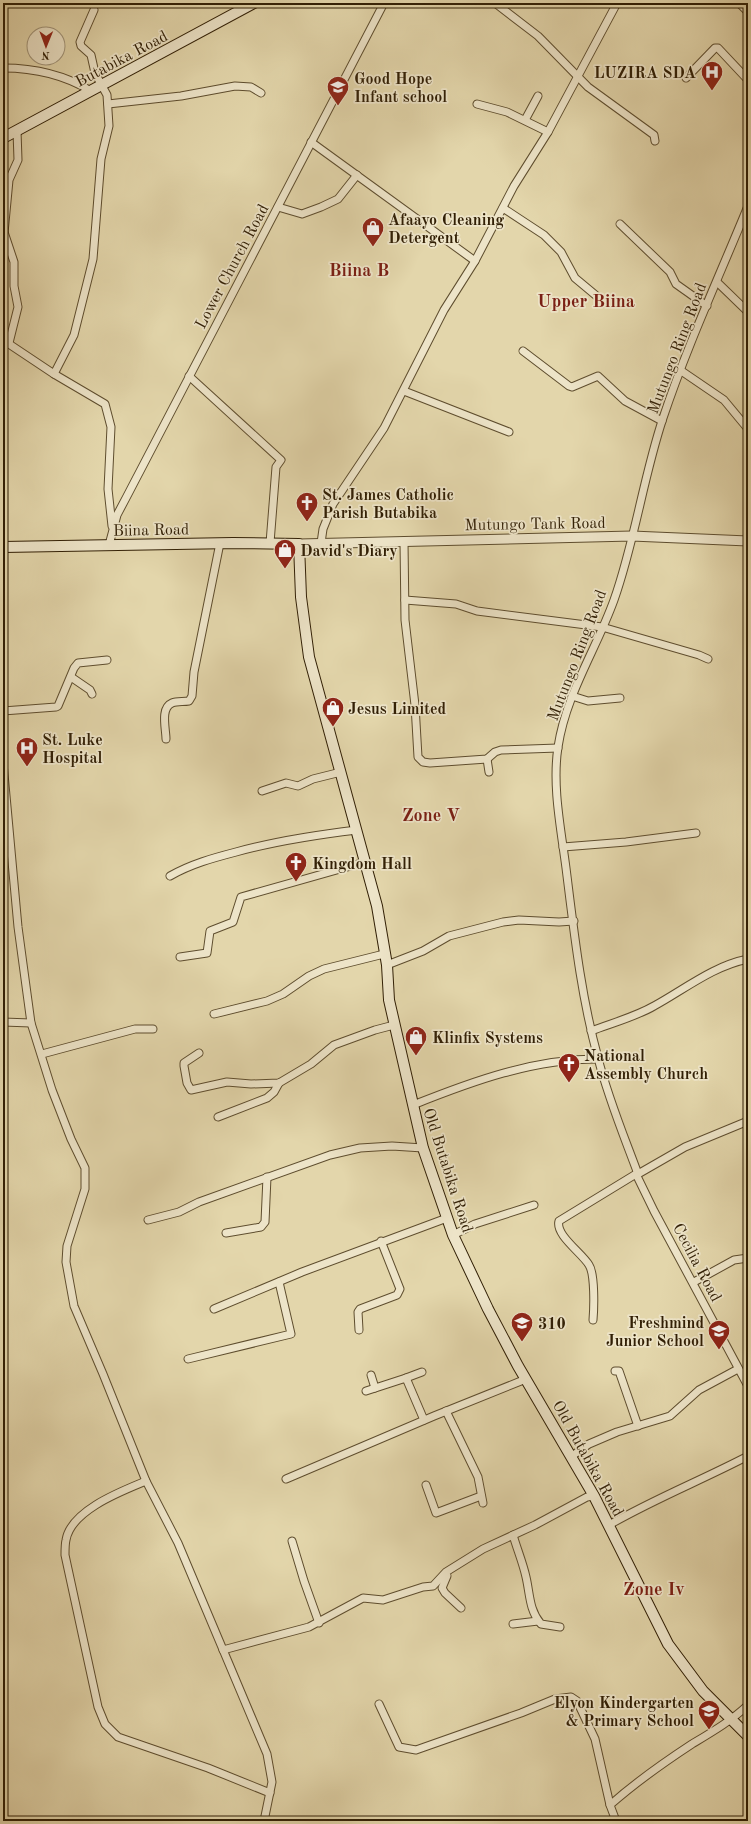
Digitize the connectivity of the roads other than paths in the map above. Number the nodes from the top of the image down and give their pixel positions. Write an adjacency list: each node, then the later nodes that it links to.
1 (46, 3): 2 (street)
2 (51, 3)
3 (254, 3): 14 (main road, Butabika Road)
4 (384, 3): 25 (street, Lower Church Road)
5 (495, 3): 11 (street)
6 (617, 3): 11 (street)
7 (739, 3): 9 (street)
8 (94, 10): 14 (street)
9 (748, 12)
10 (3, 68): 15 (street)
11 (577, 78): 22 (street); 24 (street)
12 (686, 78): 13 (street)
13 (748, 80)
14 (101, 85): 15 (main road, Butabika Road); 18 (street)
15 (91, 91): 21 (main road, Butabika Road)
16 (261, 93): 18 (street)
17 (538, 96): 20 (street)
18 (108, 104): 40 (street)
19 (477, 104): 20 (street)
20 (525, 120): 22 (street)
21 (17, 131): 23 (main road, Butabika Road); 31 (street)
22 (548, 132): 29 (street)
23 (3, 138)
24 (655, 141)
25 (311, 142): 26 (street); 28 (street, Lower Church Road)
26 (357, 175): 28 (street); 32 (street)
27 (748, 206): 33 (street, Mutungo Ring Road)
28 (278, 207): 41 (street, Lower Church Road)
29 (503, 208): 32 (street); 34 (street)
30 (620, 224): 35 (street)
31 (4, 231): 37 (street)
32 (475, 261): 42 (street)
33 (717, 282): 35 (street, Mutungo Ring Road); 36 (street)
34 (605, 303)
35 (707, 306): 39 (street, Mutungo Ring Road)
36 (748, 312)
37 (6, 342): 40 (street)
38 (523, 351): 43 (street)
39 (680, 370): 43 (street, Mutungo Ring Road); 44 (street)
40 (54, 374): 46 (street)
41 (189, 376): 46 (street, Lower Church Road); 51 (street)
42 (404, 391): 45 (street); 52 (street)
43 (662, 421): 47 (street, Mutungo Ring Road)
44 (748, 429)
45 (510, 432)
46 (113, 529): 54 (street, Lower Church Road)
47 (632, 536): 48 (street, Mutungo Tank Road); 49 (street, Mutungo Tank Road); 57 (street, Mutungo Ring Road)
48 (404, 540): 52 (street, Mutungo Tank Road); 56 (street)
49 (748, 541)
50 (220, 543): 51 (main road, Biina Road); 54 (main road, Biina Road); 65 (street)
51 (270, 543): 53 (main road, Biina Road)
52 (322, 543): 53 (street, Mutungo Tank Road)
53 (299, 544): 69 (main road, Old Butabika Road)
54 (109, 545): 55 (main road, Biina Road)
55 (3, 547)
56 (405, 600): 57 (street); 67 (street)
57 (602, 628): 58 (street); 62 (street, Mutungo Ring Road)
58 (708, 659)
59 (108, 660): 60 (street)
60 (71, 677): 61 (street); 64 (street)
61 (92, 694)
62 (572, 696): 63 (street); 66 (street, Mutungo Ring Road)
63 (620, 698)
64 (3, 711)
65 (166, 739)
66 (558, 748): 67 (street); 74 (street, Mutungo Ring Road)
67 (488, 759): 70 (street)
68 (3, 763): 84 (street)
69 (341, 772): 71 (street); 72 (main road, Old Butabika Road)
70 (489, 772)
71 (262, 791)
72 (357, 830): 75 (main road, Old Butabika Road); 76 (street)
73 (696, 833): 74 (street)
74 (563, 847): 77 (street, Mutungo Ring Road)
75 (365, 862): 78 (main road, Old Butabika Road); 79 (street)
76 (170, 876)
77 (574, 921): 81 (street); 87 (street, Mutungo Ring Road)
78 (384, 954): 81 (main road, Old Butabika Road); 82 (street)
79 (180, 958)
80 (748, 959): 87 (street)
81 (387, 965): 85 (main road, Old Butabika Road)
82 (214, 1014)
83 (3, 1022): 84 (street)
84 (31, 1023): 89 (street)
85 (394, 1025): 91 (street); 92 (main road, Old Butabika Road)
86 (153, 1029): 89 (street)
87 (591, 1031): 90 (street, Mutungo Ring Road)
88 (199, 1053): 91 (street)
89 (42, 1054): 126 (street)
90 (598, 1060): 92 (street); 96 (street, Mutungo Ring Road)
91 (279, 1083): 93 (street)
92 (413, 1105): 95 (main road, Old Butabika Road)
93 (218, 1117)
94 (748, 1121): 96 (street)
95 (423, 1148): 97 (street); 99 (main road, Old Butabika Road)
96 (637, 1174): 106 (street, Cecilia Road); 108 (street)
97 (267, 1176): 100 (street); 101 (street)
98 (534, 1205): 102 (street)
99 (447, 1218): 102 (main road, Old Butabika Road); 103 (street)
100 (148, 1220)
101 (226, 1233)
102 (453, 1235): 116 (main road, Old Butabika Road)
103 (382, 1241): 105 (street); 109 (street)
104 (748, 1258): 106 (street)
105 (279, 1282): 107 (street); 110 (street)
106 (694, 1282): 111 (street, Cecilia Road)
107 (214, 1308)
108 (593, 1320)
109 (359, 1330)
110 (188, 1359)
111 (738, 1369): 117 (street, Cecilia Road); 122 (street)
112 (615, 1371): 122 (street)
113 (422, 1372): 115 (street)
114 (371, 1375): 118 (street)
115 (406, 1378): 118 (street); 121 (street)
116 (526, 1379): 120 (street); 123 (main road, Old Butabika Road)
117 (748, 1386)
118 (375, 1388): 119 (street)
119 (366, 1391)
120 (446, 1411): 121 (street); 127 (street)
121 (424, 1420): 125 (street)
122 (638, 1426): 123 (street)
123 (572, 1456): 128 (main road, Old Butabika Road)
124 (748, 1456): 129 (street)
125 (286, 1479)
126 (146, 1481): 138 (street); 143 (street)
127 (426, 1485)
128 (594, 1496): 129 (main road, Old Butabika Road); 130 (street)
129 (609, 1524): 141 (main road, Old Butabika Road)
130 (513, 1535): 132 (street); 134 (street)
131 (292, 1541): 135 (street)
132 (451, 1569): 133 (street); 135 (street)
133 (461, 1608)
134 (538, 1621): 136 (street); 137 (street)
135 (319, 1623): 138 (street)
136 (513, 1624)
137 (560, 1627)
138 (223, 1650): 143 (street)
139 (379, 1704): 144 (street)
140 (748, 1705): 141 (street)
141 (731, 1720): 142 (main road, Old Butabika Road); 144 (street)
142 (748, 1736)
143 (270, 1793): 145 (street)
144 (610, 1805): 146 (street)
145 (264, 1821)
146 (616, 1821)

